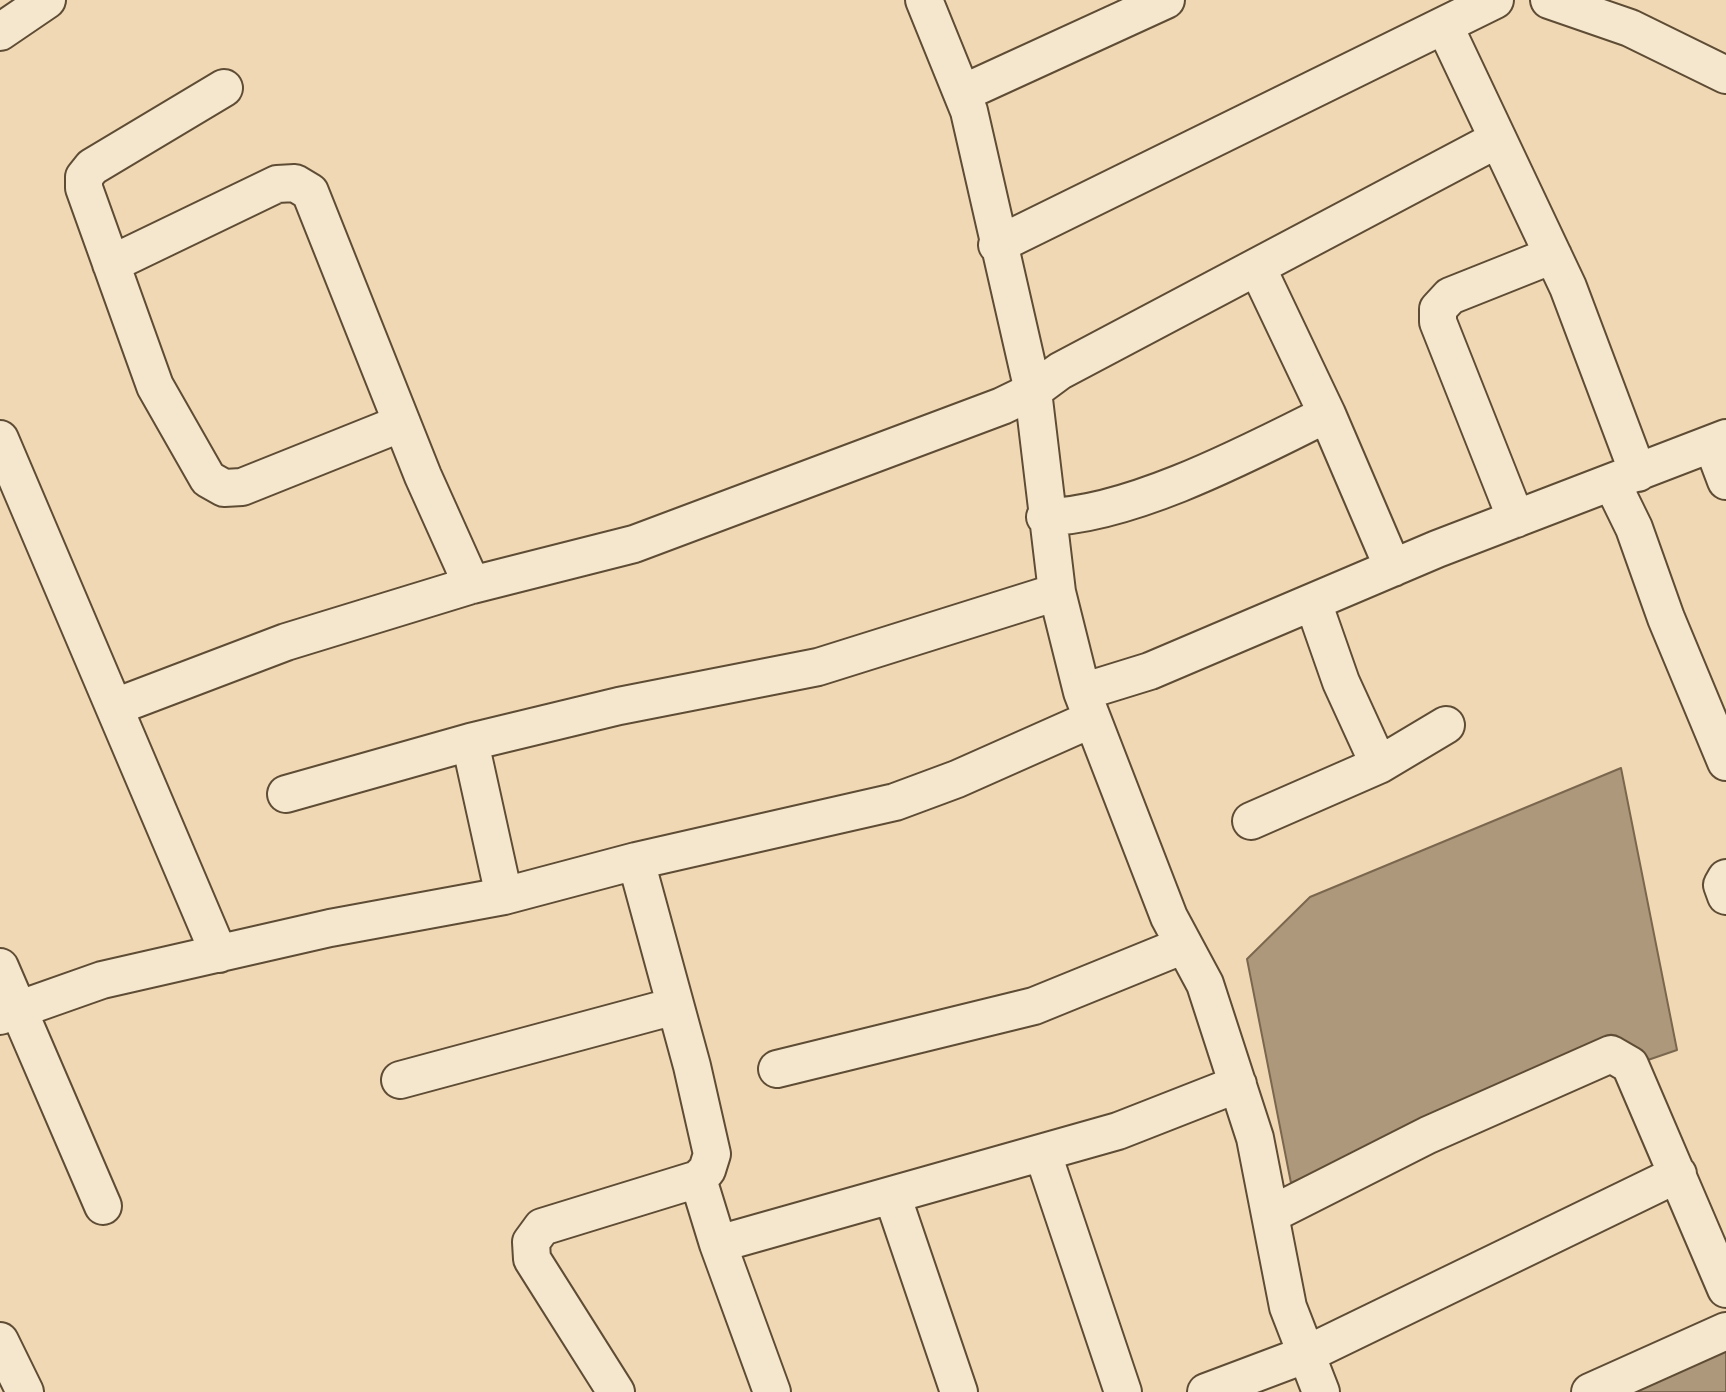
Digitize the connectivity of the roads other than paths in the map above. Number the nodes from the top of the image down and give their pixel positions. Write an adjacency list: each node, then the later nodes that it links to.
1 (47, 0): 7 (street)
2 (924, 0): 10 (street)
3 (1166, 0): 10 (street)
4 (1495, 0): 6 (street)
5 (1549, 0): 8 (street)
6 (1445, 27): 11 (street); 12 (street)
7 (0, 32)
8 (1726, 75)
9 (224, 88): 14 (street)
10 (963, 93): 12 (street)
11 (1498, 139): 13 (street); 15 (street)
12 (997, 245): 16 (street)
13 (1553, 255): 21 (street); 24 (street)
14 (111, 264): 18 (street); 18 (street)
15 (1258, 269): 16 (street); 17 (street)
16 (1033, 391): 23 (street); 26 (street)
17 (1327, 414): 23 (street); 25 (street)
18 (402, 423): 26 (street)
19 (0, 439): 30 (street)
20 (1719, 441): 21 (street); 22 (street)
21 (1625, 478): 24 (street); 33 (street)
22 (1726, 481)
23 (1045, 517): 27 (street)
24 (1516, 519): 25 (street)
25 (1393, 568): 28 (street)
26 (472, 585): 30 (street)
27 (1057, 592): 29 (street); 32 (street)
28 (1313, 602): 29 (street); 34 (street)
29 (1087, 705): 37 (street); 41 (street)
30 (115, 707): 42 (street)
31 (1446, 725): 34 (street)
32 (470, 742): 35 (street); 39 (street)
33 (1726, 762)
34 (1379, 765): 36 (street)
35 (286, 794)
36 (1251, 821)
37 (636, 861): 39 (street); 44 (street)
38 (1726, 878): 40 (street)
39 (504, 896): 42 (street)
40 (1726, 896)
41 (1184, 945): 46 (street); 48 (street)
42 (219, 954): 45 (street)
43 (0, 967): 45 (street)
44 (675, 1006): 47 (street); 51 (street)
45 (9, 1012): 53 (street)
46 (777, 1069)
47 (400, 1080)
48 (1238, 1084): 49 (street); 54 (street)
49 (1043, 1154): 52 (street); 64 (street)
50 (1678, 1174): 54 (street); 56 (street); 59 (street)
51 (698, 1179): 55 (street); 61 (street)
52 (892, 1195): 55 (street); 63 (street)
53 (103, 1206)
54 (1270, 1215): 59 (street)
55 (718, 1244): 62 (street)
56 (1726, 1289)
57 (1726, 1331): 67 (street)
58 (0, 1341): 60 (street)
59 (1307, 1354): 65 (street); 66 (street)
60 (25, 1392)
61 (616, 1392)
62 (772, 1392)
63 (959, 1392)
64 (1123, 1392)
65 (1206, 1392)
66 (1321, 1392)
67 (1590, 1392)

